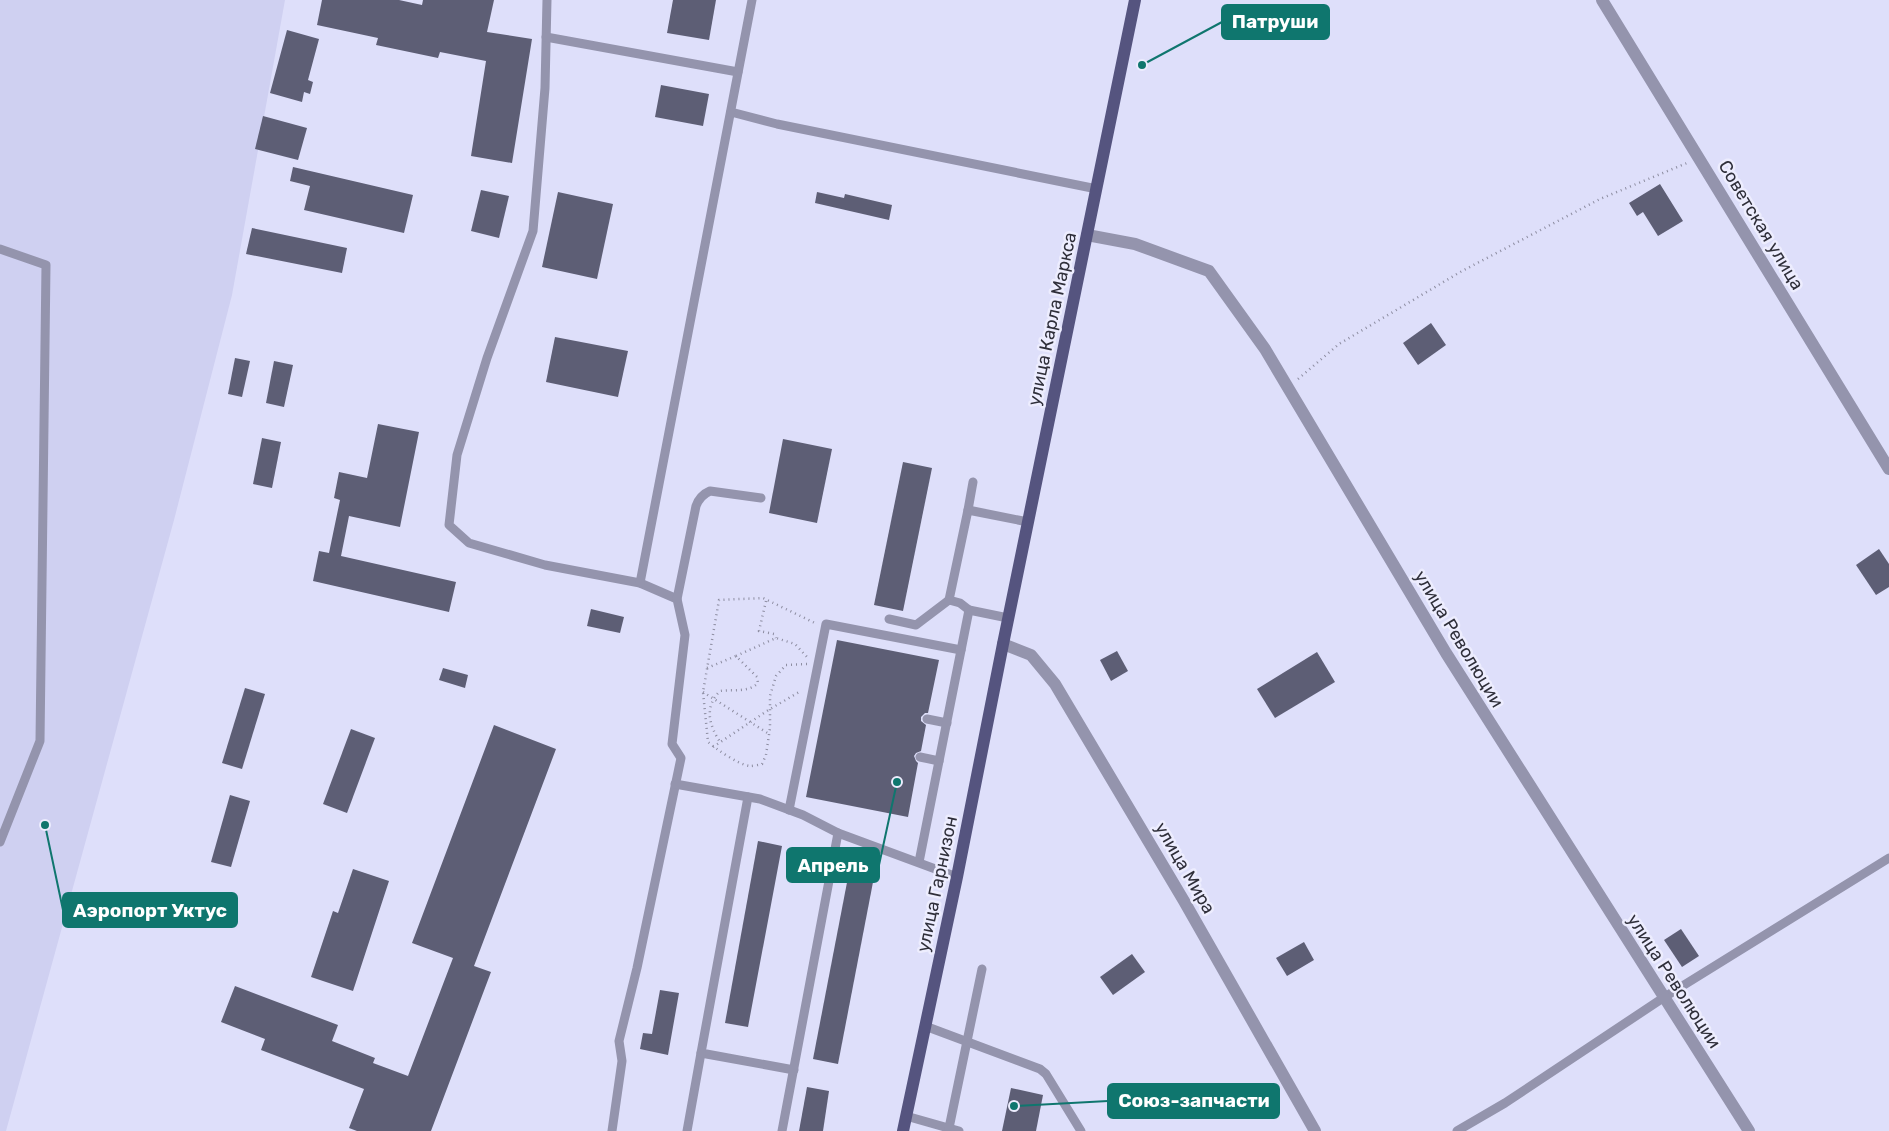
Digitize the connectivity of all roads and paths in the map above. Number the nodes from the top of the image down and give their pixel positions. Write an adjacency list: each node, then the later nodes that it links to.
1 (547, 0): 5 (lane)
2 (752, 0): 6 (lane)
3 (1135, 0): 9 (main road, улица Карла Маркса)
4 (1602, 0): 8 (street, Советская улица)
5 (546, 37): 6 (lane); 18 (lane)
6 (738, 72): 7 (lane)
7 (730, 112): 9 (lane); 18 (lane)
8 (1700, 158): 12 (path); 13 (street, Советская улица)
9 (1097, 188): 10 (main road, улица Карла Маркса)
10 (1087, 235): 12 (street, улица Революции); 17 (main road, улица Карла Маркса)
11 (0, 249): 48 (lane)
12 (1288, 387): 53 (street, улица Революции)
13 (1889, 469)
14 (972, 482): 16 (lane)
15 (761, 498): 19 (lane)
16 (968, 510): 17 (lane); 21 (lane)
17 (1028, 522): 23 (main road, улица Карла Маркса)
18 (640, 583): 19 (lane)
19 (676, 599): 44 (lane)
20 (766, 600): 25 (path); 26 (path); 31 (path)
21 (949, 600): 22 (lane); 24 (lane)
22 (969, 610): 23 (lane); 28 (lane)
23 (1008, 618): 27 (main road, улица Карла Маркса)
24 (889, 619)
25 (825, 627): 28 (lane); 30 (lane)
26 (776, 638): 29 (path); 30 (path)
27 (1003, 644): 51 (main road, улица Гарнизон); 66 (street, улица Мира)
28 (961, 650): 38 (lane)
29 (736, 656): 31 (path); 34 (path)
30 (816, 664): 32 (lane); 35 (path)
31 (707, 668): 33 (path)
32 (814, 683): 35 (path); 46 (lane)
33 (703, 692): 34 (path); 41 (path)
34 (713, 698): 37 (path); 40 (path)
35 (770, 709): 37 (path); 39 (path)
36 (927, 720): 38 (lane)
37 (750, 722): 39 (path); 40 (path)
38 (946, 723): 43 (lane)
39 (769, 734): 41 (path)
40 (720, 742): 41 (path)
41 (714, 747)
42 (920, 757): 43 (lane)
43 (939, 761): 50 (lane)
44 (675, 784): 45 (lane); 60 (lane)
45 (748, 797): 46 (lane); 56 (lane)
46 (789, 810): 47 (lane)
47 (838, 832): 50 (lane); 57 (lane)
48 (0, 842)
49 (1889, 858): 53 (lane)
50 (919, 862): 51 (lane)
51 (957, 877): 54 (main road, улица Гарнизон)
52 (982, 969): 55 (lane)
53 (1663, 998): 67 (lane); 68 (street, улица Революции)
54 (925, 1026): 55 (lane); 58 (main road, улица Гарнизон)
55 (968, 1042): 59 (lane); 65 (lane)
56 (701, 1053): 57 (lane); 61 (lane)
57 (794, 1070): 62 (lane)
58 (906, 1116): 59 (lane); 63 (main road, улица Гарнизон)
59 (949, 1128): 64 (lane)
60 (612, 1131)
61 (687, 1131)
62 (782, 1131)
63 (903, 1131)
64 (959, 1131)
65 (1081, 1131)
66 (1316, 1131)
67 (1457, 1131)
68 (1749, 1131)

